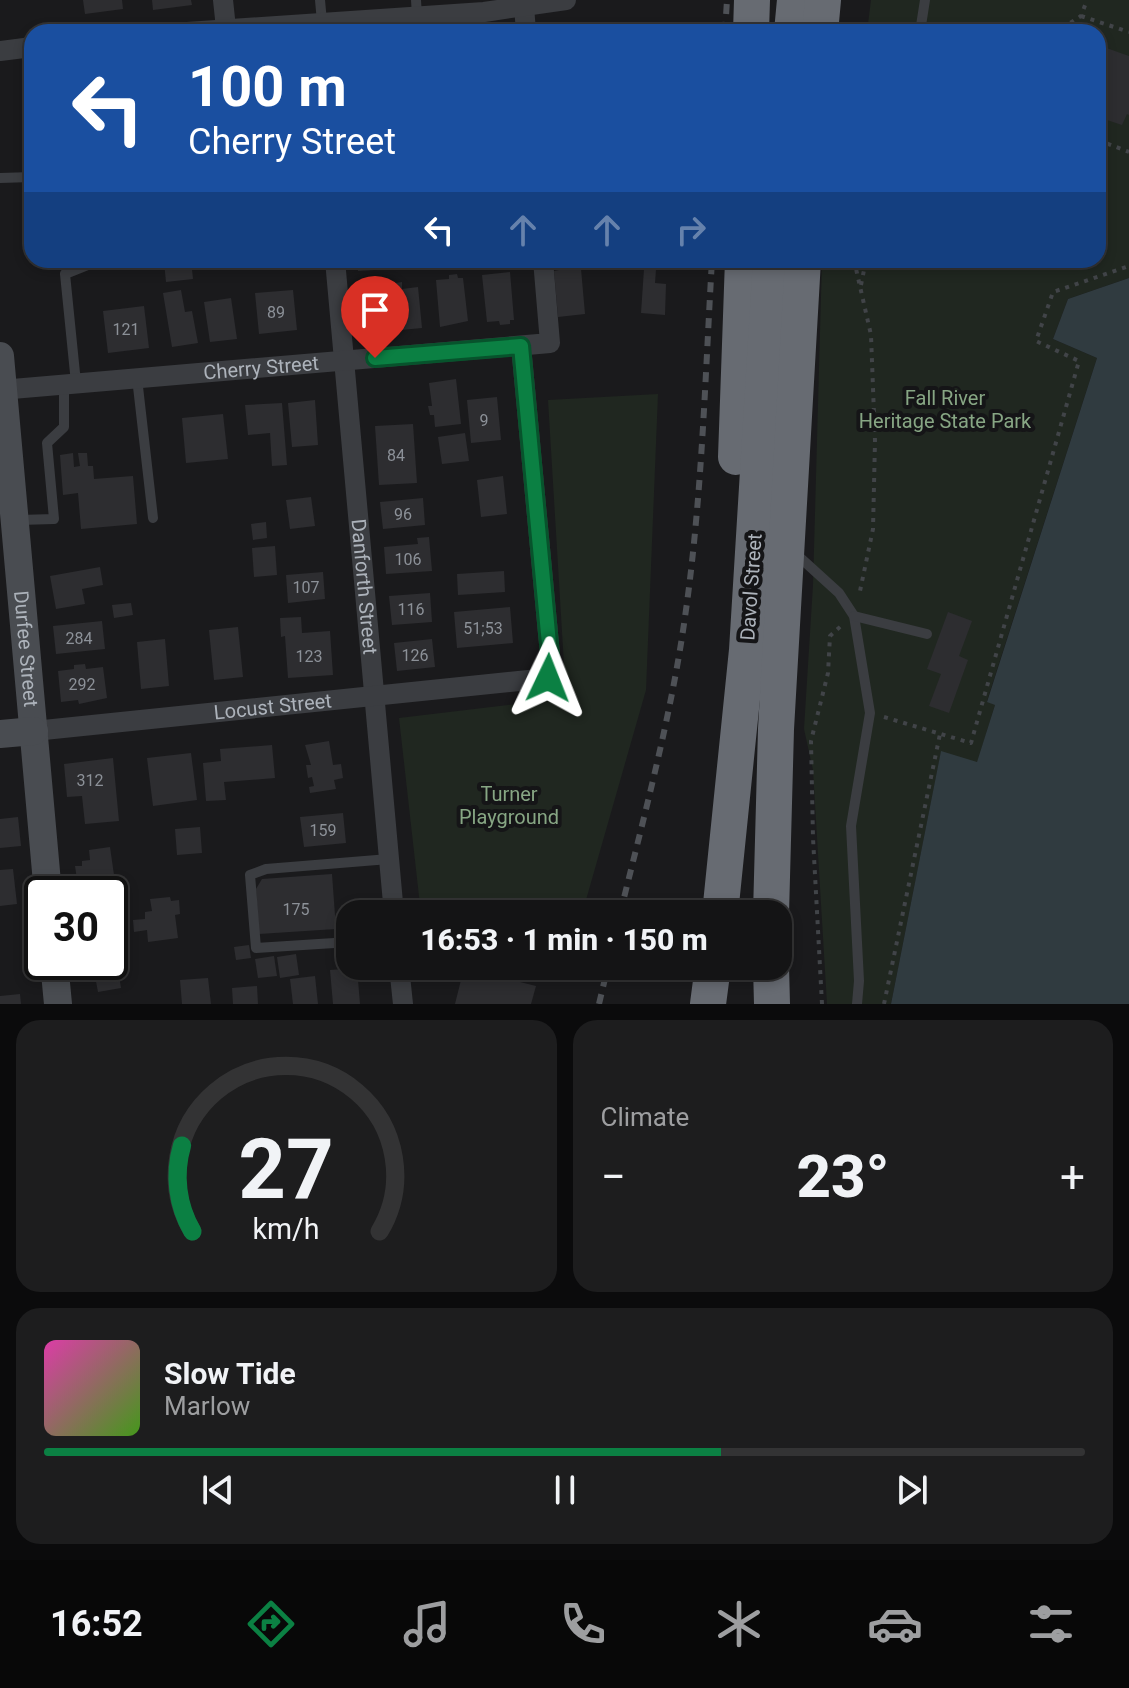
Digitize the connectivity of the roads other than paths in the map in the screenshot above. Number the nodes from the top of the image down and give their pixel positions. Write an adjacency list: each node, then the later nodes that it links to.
1 (223, 0): 10 (street)
2 (320, 0): 11 (lane)
3 (566, 0): 8 (street)
4 (752, 0): 14 (highway)
5 (795, 0): 15 (highway)
6 (823, 0): 16 (highway)
7 (925, 0): 17 (lane)
8 (524, 3): 9 (street); 13 (street)
9 (416, 8): 12 (street)
10 (226, 24)
11 (314, 24)
12 (325, 24)
13 (525, 24)
14 (751, 24)
15 (793, 24)
16 (821, 24)
17 (921, 24)
18 (24, 48): 19 (street)
19 (0, 51)
20 (24, 177): 21 (lane)
21 (0, 178)
22 (80, 268): 32 (lane)
23 (336, 268): 30 (street, Danforth Street)
24 (544, 268): 28 (street)
25 (743, 268): 41 (highway)
26 (771, 268): 41 (highway, Davol Street)
27 (803, 268): 37 (highway, Davol Street)
28 (521, 346): 30 (street, Cherry Street); 40 (street, Locust Street)
29 (0, 356): 33 (main road, Durfee Street)
30 (345, 361): 31 (street, Cherry Street); 40 (street, Danforth Street)
31 (137, 378): 32 (street, Cherry Street); 35 (lane)
32 (70, 384): 33 (street, Cherry Street); 36 (lane)
33 (2, 389): 34 (main road, Durfee Street)
34 (6, 484): 36 (main road, Durfee Street)
35 (153, 518)
36 (15, 520): 42 (main road, Durfee Street)
37 (786, 544): 38 (lane); 48 (highway, Davol Street)
38 (854, 616): 39 (lane); 58 (lane)
39 (927, 634)
40 (374, 697): 42 (street, Locust Street); 44 (street, Danforth Street)
41 (741, 726): 47 (highway, Davol Street)
42 (34, 731): 43 (main road, Locust Street); 45 (main road, Durfee Street)
43 (0, 734)
44 (389, 859): 46 (street, Danforth Street); 49 (lane)
45 (46, 876)
46 (393, 900)
47 (722, 900)
48 (771, 900)
49 (336, 943)
50 (56, 980): 54 (main road)
51 (400, 980): 55 (street)
52 (711, 980): 56 (highway)
53 (771, 980): 57 (highway)
54 (58, 1004)
55 (403, 1004)
56 (708, 1004)
57 (772, 1004)
58 (857, 1004)

